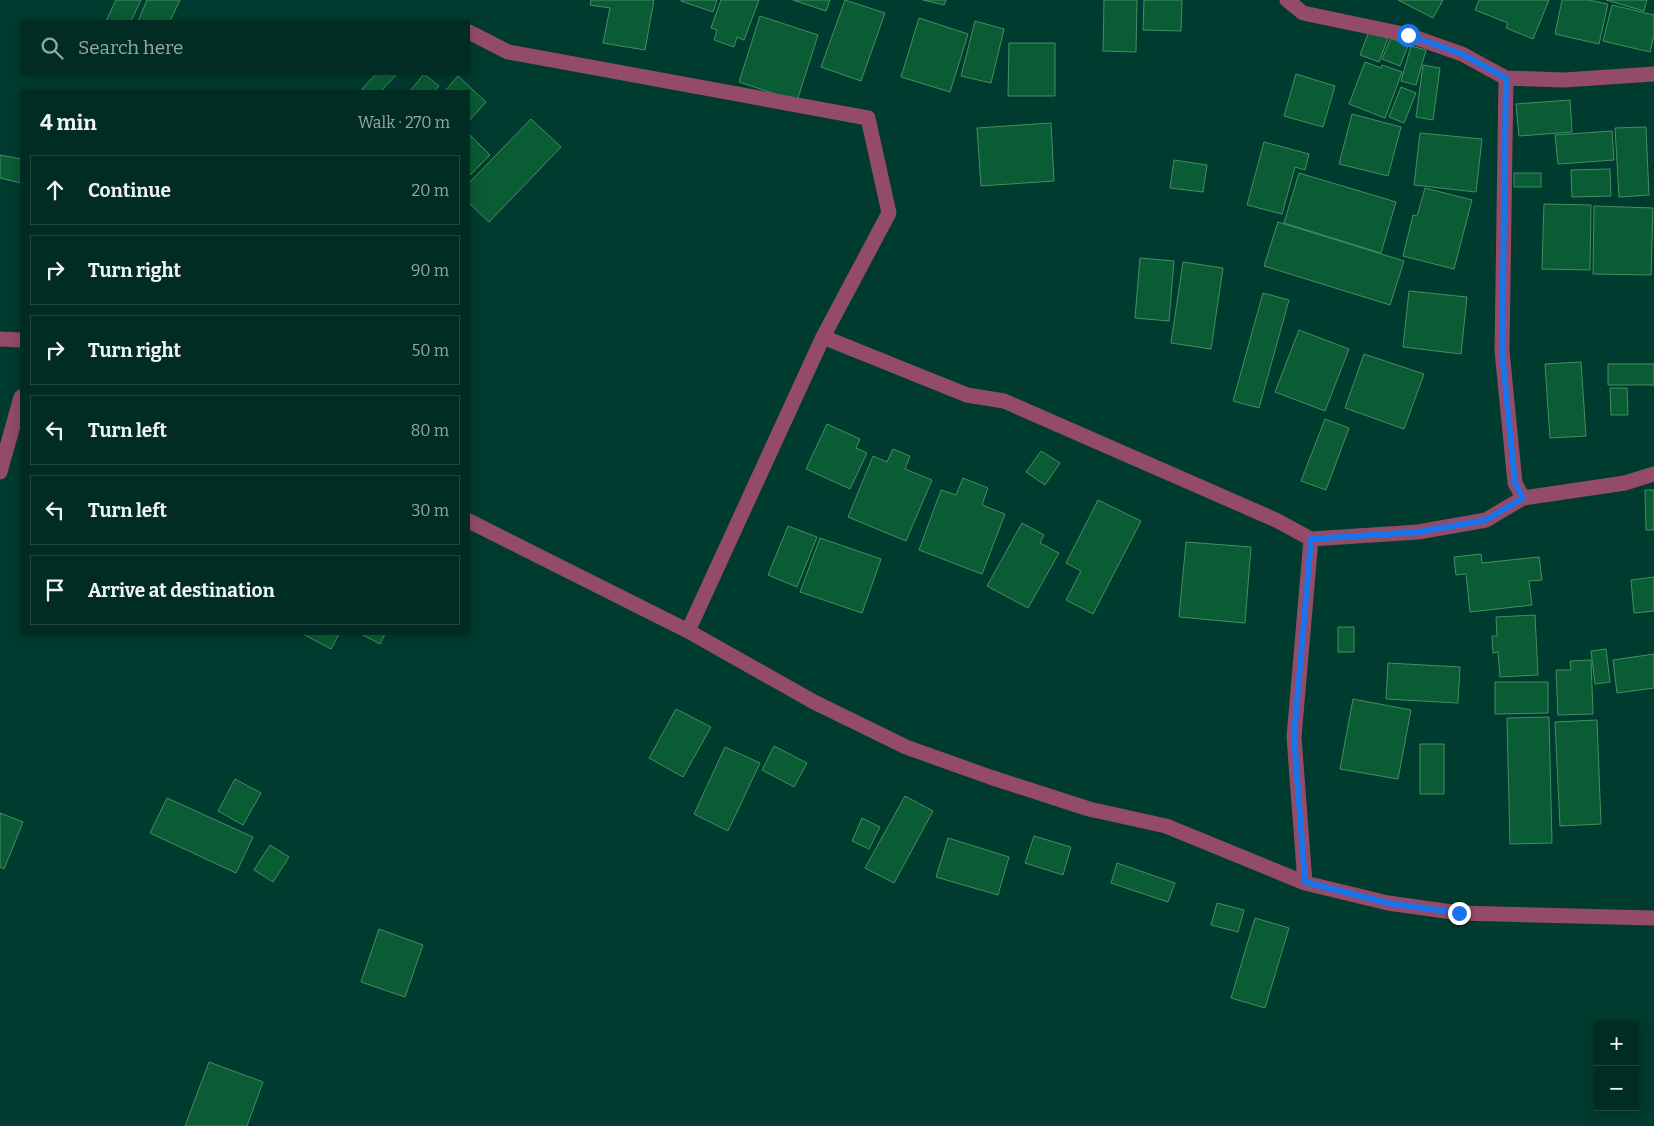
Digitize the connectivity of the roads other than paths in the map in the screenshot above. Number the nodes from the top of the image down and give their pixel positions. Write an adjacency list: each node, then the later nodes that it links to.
1 (1287, 0): 4 (street)
2 (470, 33): 5 (street)
3 (1654, 74): 4 (street)
4 (1506, 78): 11 (street)
5 (823, 337): 13 (street); 14 (street)
6 (0, 339): 7 (street)
7 (20, 340)
8 (20, 401): 9 (street)
9 (0, 472)
10 (1654, 474): 11 (street)
11 (1523, 498): 13 (street)
12 (470, 521): 14 (street)
13 (1311, 539): 15 (street)
14 (688, 631): 15 (street)
15 (1305, 882): 16 (street)
16 (1654, 918)

